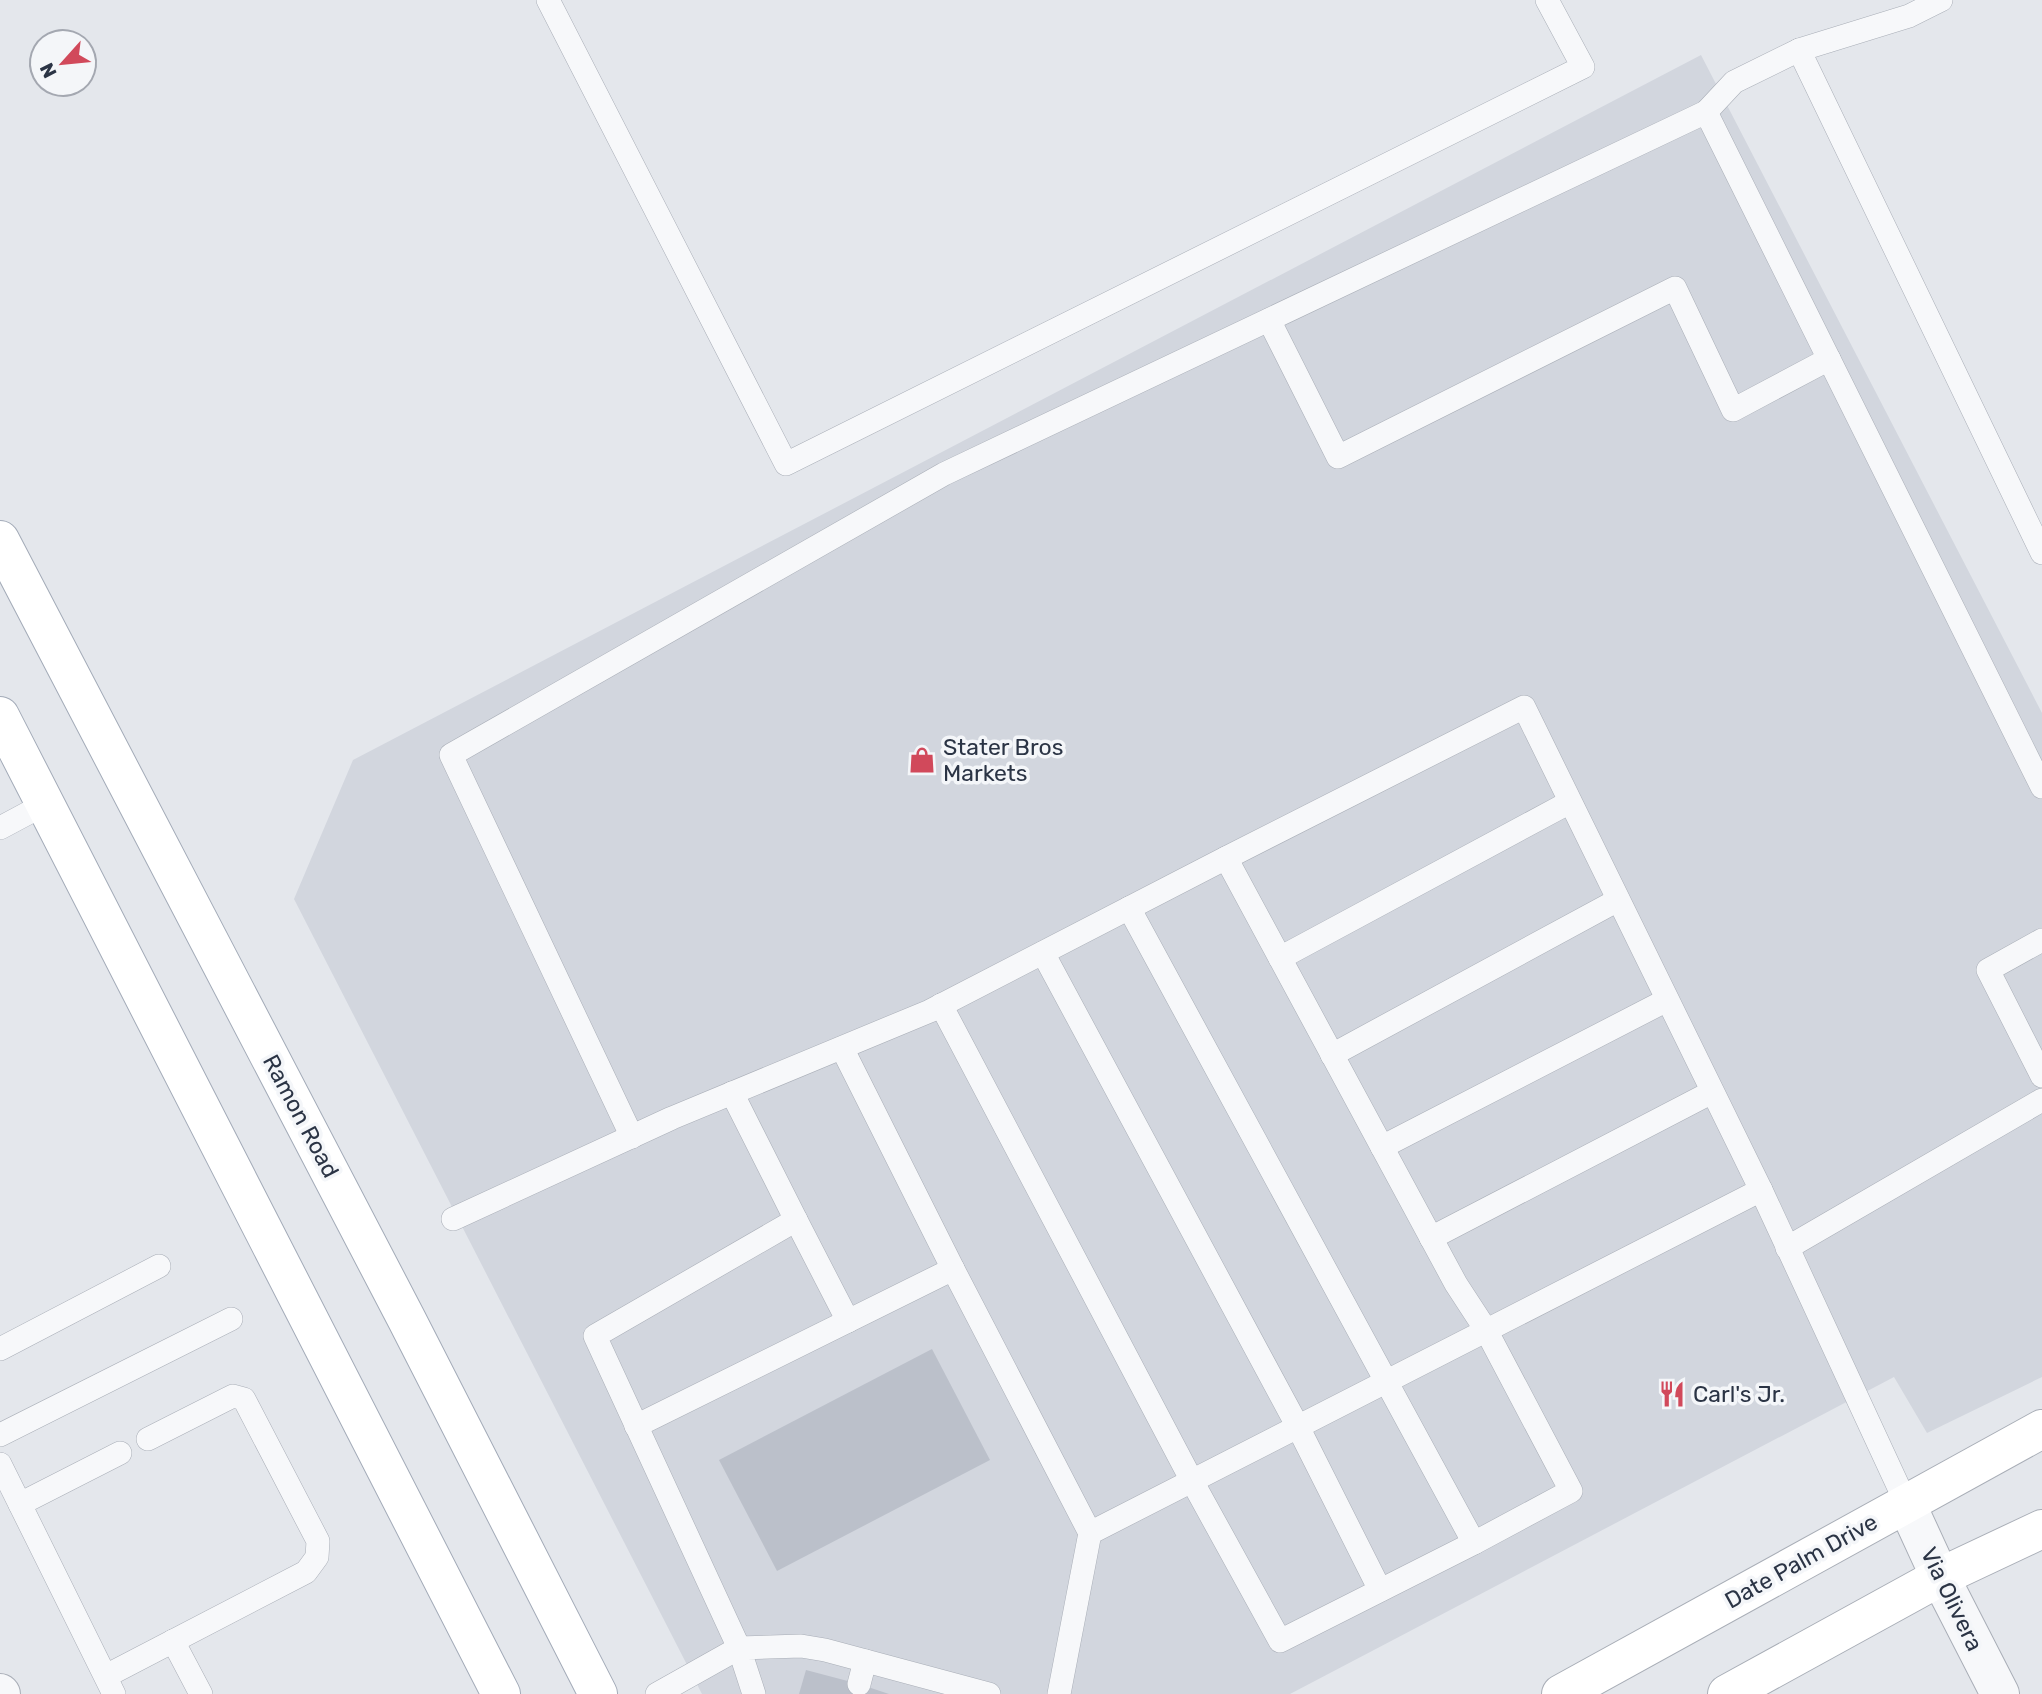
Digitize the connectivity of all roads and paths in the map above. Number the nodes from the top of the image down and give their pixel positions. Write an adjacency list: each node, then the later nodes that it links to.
1 (548, 0): 2 (lane)
2 (1547, 0)
3 (1941, 0): 4 (lane)
4 (1799, 50): 5 (lane); 9 (lane)
5 (1706, 112): 6 (lane); 7 (lane)
6 (1269, 320): 7 (lane); 29 (lane)
7 (1829, 359): 11 (lane)
8 (0, 540): 66 (main road, Ramon Road)
9 (2042, 553)
10 (0, 716): 13 (main road)
11 (2042, 787)
12 (1570, 802): 15 (lane); 16 (lane); 20 (lane)
13 (45, 804): 14 (lane); 65 (main road)
14 (0, 828)
15 (1226, 858): 17 (lane); 20 (lane)
16 (1618, 900): 21 (lane); 24 (lane)
17 (1129, 908): 19 (lane); 42 (lane)
18 (2042, 940): 25 (lane)
19 (1043, 953): 22 (lane); 44 (lane)
20 (1280, 958): 24 (lane)
21 (1667, 1000): 26 (lane); 30 (lane)
22 (941, 1005): 23 (lane); 50 (lane)
23 (842, 1048): 27 (lane); 37 (lane)
24 (1332, 1055): 30 (lane)
25 (2042, 1076)
26 (1712, 1092): 31 (lane); 34 (lane)
27 (732, 1093): 29 (lane); 33 (lane)
28 (2042, 1100): 35 (lane)
29 (632, 1137): 32 (lane)
30 (1382, 1147): 34 (lane)
31 (1761, 1190): 35 (lane); 40 (lane)
32 (453, 1219)
33 (796, 1220): 39 (lane); 43 (lane)
34 (1431, 1238): 40 (lane)
35 (1787, 1248): 51 (lane)
36 (159, 1266): 41 (lane)
37 (953, 1269): 39 (lane); 54 (lane)
38 (231, 1319): 46 (lane)
39 (848, 1321): 43 (lane)
40 (1486, 1330): 42 (lane); 55 (lane)
41 (0, 1349)
42 (1388, 1381): 44 (lane); 55 (lane)
43 (636, 1426): 59 (lane)
44 (1298, 1427): 50 (lane); 57 (lane)
45 (2042, 1429): 51 (main road, Date Palm Drive)
46 (0, 1435)
47 (148, 1438): 58 (lane)
48 (120, 1453): 52 (lane)
49 (0, 1464): 52 (lane)
50 (1192, 1481): 54 (lane); 57 (lane)
51 (1906, 1503): 56 (street, Via Olivera); 71 (main road, Date Palm Drive)
52 (20, 1504): 62 (lane)
53 (2042, 1529): 56 (main road)
54 (1090, 1533): 70 (lane)
55 (1474, 1543): 57 (lane)
56 (1940, 1577): 72 (main road); 73 (street, Via Olivera)
57 (1380, 1590)
58 (173, 1641): 62 (lane); 64 (lane)
59 (739, 1648): 60 (lane); 67 (lane); 68 (lane)
60 (865, 1661): 61 (lane); 63 (lane)
61 (859, 1684)
62 (110, 1685)
63 (920, 1685): 69 (lane)
64 (201, 1694)
65 (501, 1694)
66 (598, 1694)
67 (657, 1694)
68 (754, 1694)
69 (989, 1694)
70 (1059, 1694)
71 (1561, 1694)
72 (1727, 1694)
73 (2000, 1694)

